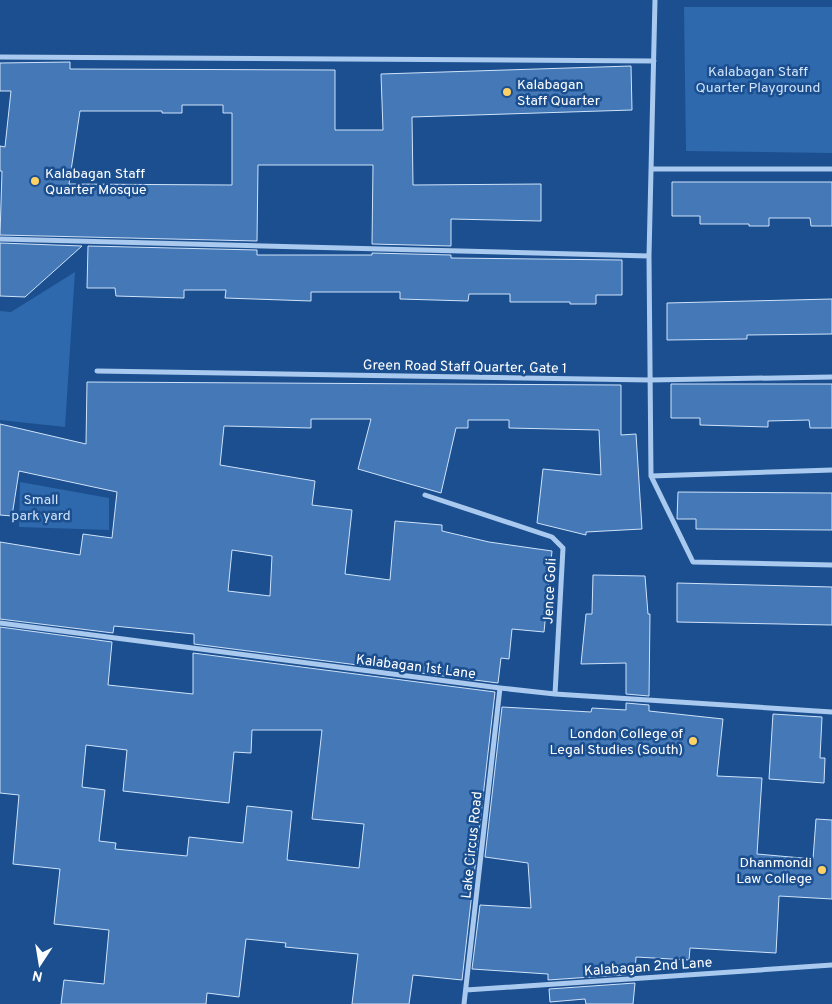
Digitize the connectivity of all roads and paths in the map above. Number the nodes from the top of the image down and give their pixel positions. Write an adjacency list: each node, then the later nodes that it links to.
1 (655, 0): 3 (street)
2 (0, 57): 3 (street)
3 (654, 62): 4 (street)
4 (651, 169): 5 (street); 7 (street)
5 (832, 170)
6 (0, 240): 7 (street)
7 (649, 256): 10 (street)
8 (97, 371): 10 (street, Green Road Staff Quarter, Gate 1)
9 (832, 377): 10 (street, Green Road Staff Quarter, Gate 1)
10 (650, 380): 12 (street)
11 (832, 470): 12 (street)
12 (651, 476): 14 (street)
13 (424, 495): 17 (street, Jence Goli)
14 (832, 565)
15 (0, 623): 16 (street, Kalabagan 1st Lane)
16 (500, 688): 17 (street, Kalabagan 1st Lane); 20 (street, Lake Circus Road)
17 (554, 694): 18 (street, Kalabagan 1st Lane)
18 (832, 712)
19 (832, 964): 20 (street, Kalabagan 2nd Lane)
20 (466, 990): 21 (street, Lake Circus Road)
21 (464, 1004)

